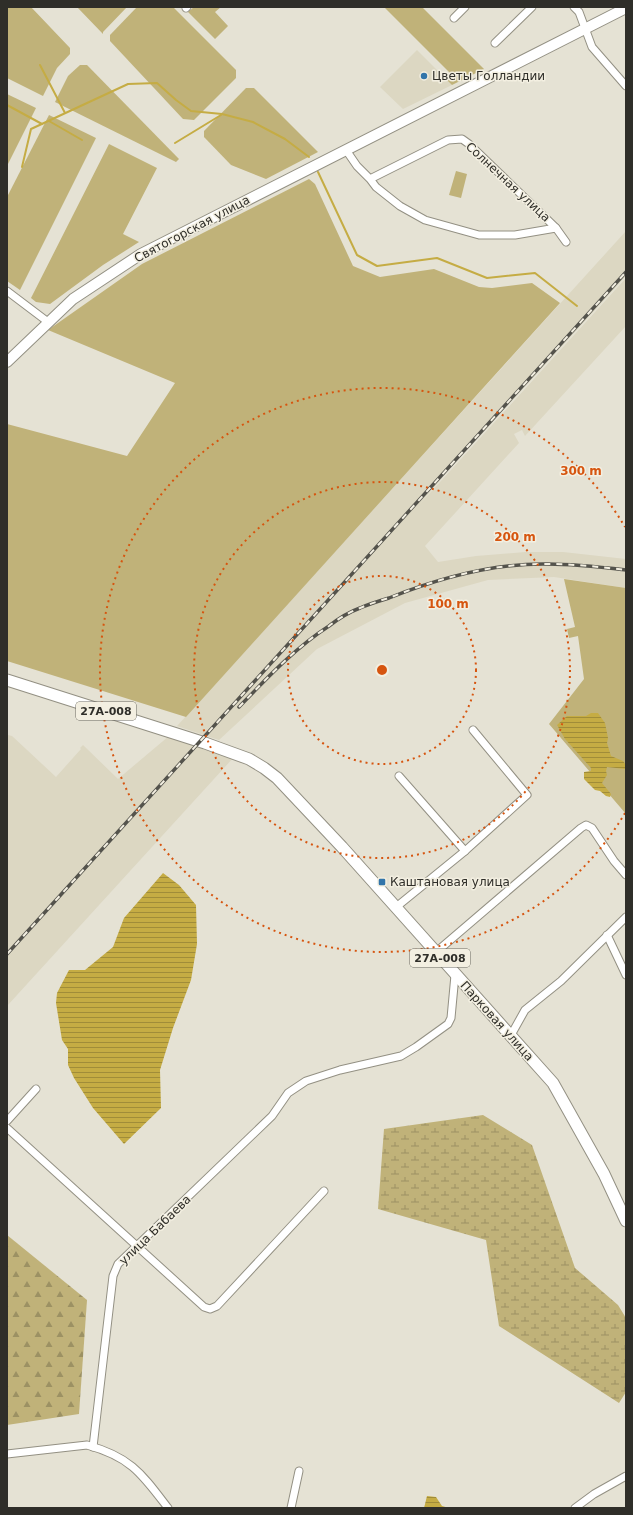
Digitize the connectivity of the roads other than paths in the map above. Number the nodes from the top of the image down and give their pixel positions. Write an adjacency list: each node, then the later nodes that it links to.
1 (465, 7): 5 (street)
2 (532, 7): 7 (street)
3 (574, 7): 6 (street)
4 (626, 8): 6 (street, Святогорская улица)
5 (454, 18)
6 (585, 29): 8 (street); 9 (street, Святогорская улица)
7 (495, 44)
8 (626, 86)
9 (346, 150): 10 (street, Солнечная улица); 14 (street, Святогорская улица)
10 (370, 179): 11 (street, Солнечная улица); 11 (street, Солнечная улица)
11 (556, 228): 12 (street, Солнечная улица)
12 (566, 242)
13 (7, 291): 14 (street)
14 (48, 322): 15 (street, Святогорская улица)
15 (7, 362)
16 (7, 680): 21 (main road, Парковая улица / 27А-008)
17 (473, 730): 19 (street)
18 (399, 776): 19 (street)
19 (465, 851): 21 (street)
20 (626, 876): 24 (street)
21 (395, 908): 24 (main road, Парковая улица / 27А-008)
22 (626, 917): 23 (street)
23 (607, 935): 26 (street); 27 (street)
24 (435, 952): 25 (main road, Парковая улица / 27А-008)
25 (455, 975): 27 (main road, Парковая улица / 27А-008); 33 (street, улица Бабаева)
26 (626, 975)
27 (511, 1035): 32 (main road, Парковая улица / 27А-008)
28 (36, 1089): 29 (street)
29 (7, 1121)
30 (7, 1128): 33 (street)
31 (324, 1191): 33 (street)
32 (626, 1221)
33 (137, 1246): 34 (street, улица Бабаева)
34 (93, 1447): 35 (street); 38 (street)
35 (7, 1454)
36 (299, 1471): 39 (street)
37 (626, 1476): 40 (street)
38 (168, 1508)
39 (291, 1508)
40 (575, 1508)

